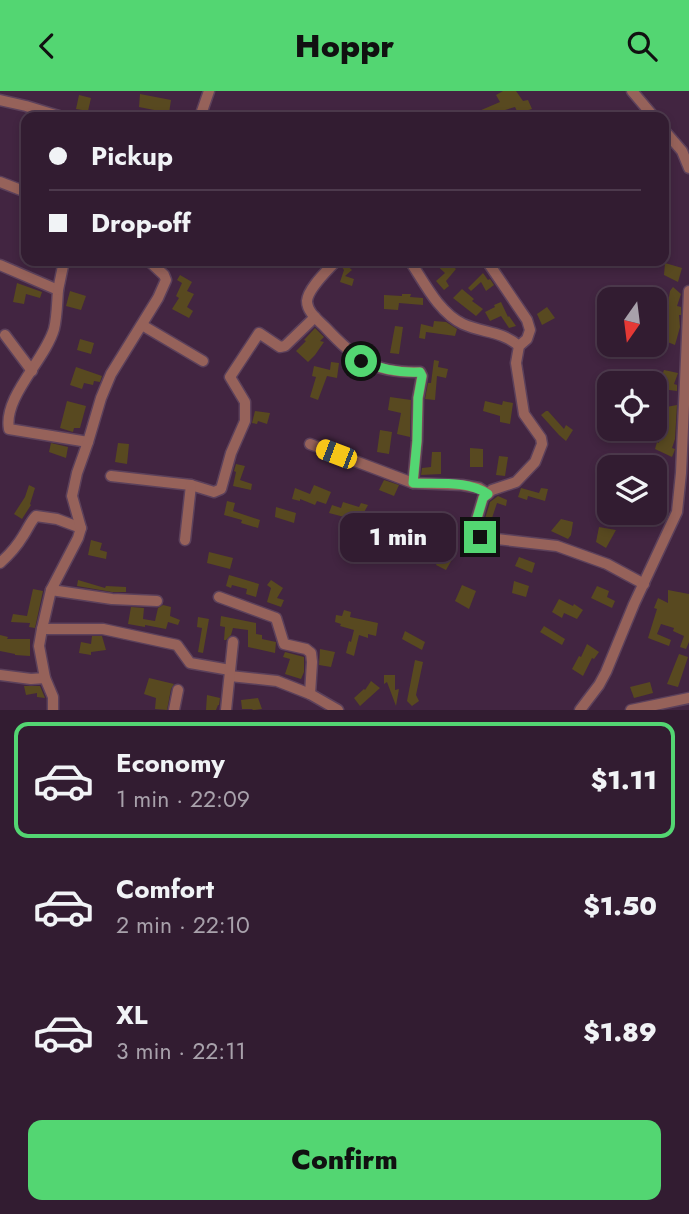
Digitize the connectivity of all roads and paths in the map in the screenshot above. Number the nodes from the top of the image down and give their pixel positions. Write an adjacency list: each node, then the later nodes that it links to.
1 (209, 91): 5 (street)
2 (632, 91): 6 (street)
3 (0, 100): 4 (street)
4 (44, 112)
5 (202, 112)
6 (650, 112)
7 (669, 136): 8 (street)
8 (689, 168)
9 (0, 182): 10 (street)
10 (21, 191)
11 (0, 265): 17 (street)
12 (63, 266): 17 (street)
13 (154, 266): 20 (street)
14 (332, 266): 19 (street)
15 (413, 266): 22 (street)
16 (490, 266): 22 (street)
17 (58, 291): 24 (street)
18 (689, 291): 34 (street)
19 (315, 317): 28 (street); 29 (street)
20 (142, 325): 23 (street); 25 (street)
21 (5, 335): 24 (street)
22 (519, 346): 30 (street)
23 (203, 361)
24 (32, 372): 25 (street)
25 (88, 442): 31 (street)
26 (310, 444): 28 (street)
27 (111, 476): 29 (street)
28 (413, 483): 30 (street)
29 (191, 485): 32 (street)
30 (488, 494): 34 (street)
31 (81, 528): 33 (street); 35 (street)
32 (185, 540)
33 (0, 563)
34 (644, 584): 50 (street)
35 (51, 590): 37 (street); 38 (street)
36 (219, 597): 44 (street)
37 (157, 601)
38 (42, 629): 40 (street); 42 (street)
39 (233, 642): 40 (street)
40 (230, 673): 44 (street); 48 (street)
41 (0, 675): 42 (street)
42 (45, 678): 46 (street)
43 (178, 690): 47 (street)
44 (310, 694): 49 (street)
45 (689, 698): 51 (street)
46 (53, 710)
47 (174, 710)
48 (226, 710)
49 (338, 710)
50 (582, 710)
51 (631, 710)

